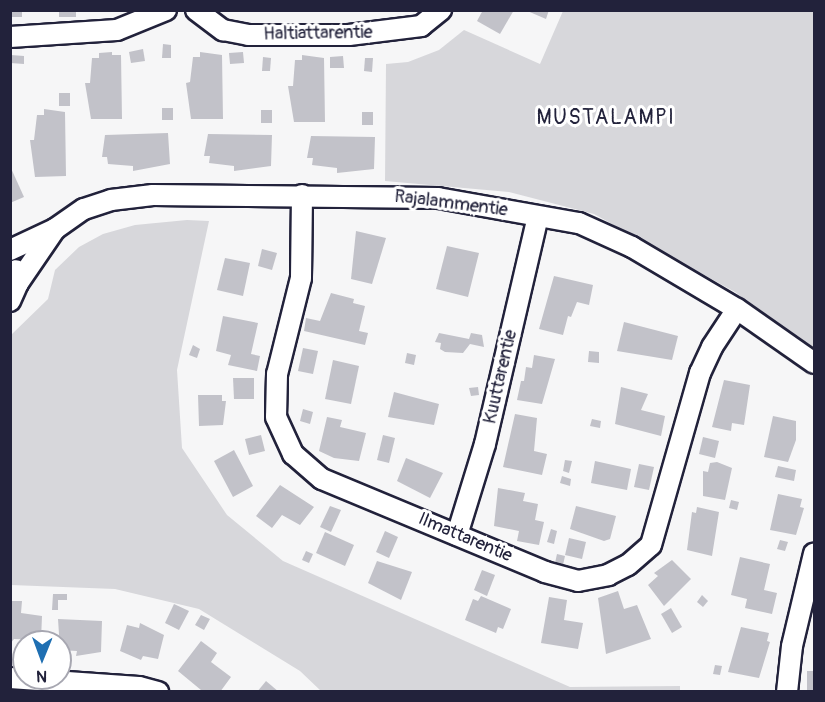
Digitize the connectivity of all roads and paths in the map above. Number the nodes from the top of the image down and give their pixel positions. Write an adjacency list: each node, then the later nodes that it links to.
1 (166, 10): 4 (street)
2 (196, 10): 3 (street, Haltiattarentie)
3 (441, 10)
4 (10, 37)
5 (302, 195): 6 (street, Rajalammentie); 7 (street, Rajalammentie); 14 (street, Ilmattarentie)
6 (538, 217): 12 (street, Rajalammentie); 14 (street, Kuuttarentie)
7 (55, 229): 8 (street, Rajalammentie); 10 (street, Rajalammentie)
8 (10, 250)
9 (10, 261): 10 (street)
10 (18, 283): 11 (street, Rajalammentie)
11 (10, 301)
12 (738, 309): 13 (street, Rajalammentie); 14 (street, Ilmattarentie)
13 (814, 363)
14 (457, 535)
15 (814, 554): 18 (street)
16 (10, 678): 17 (street)
17 (158, 692)
18 (787, 692)

